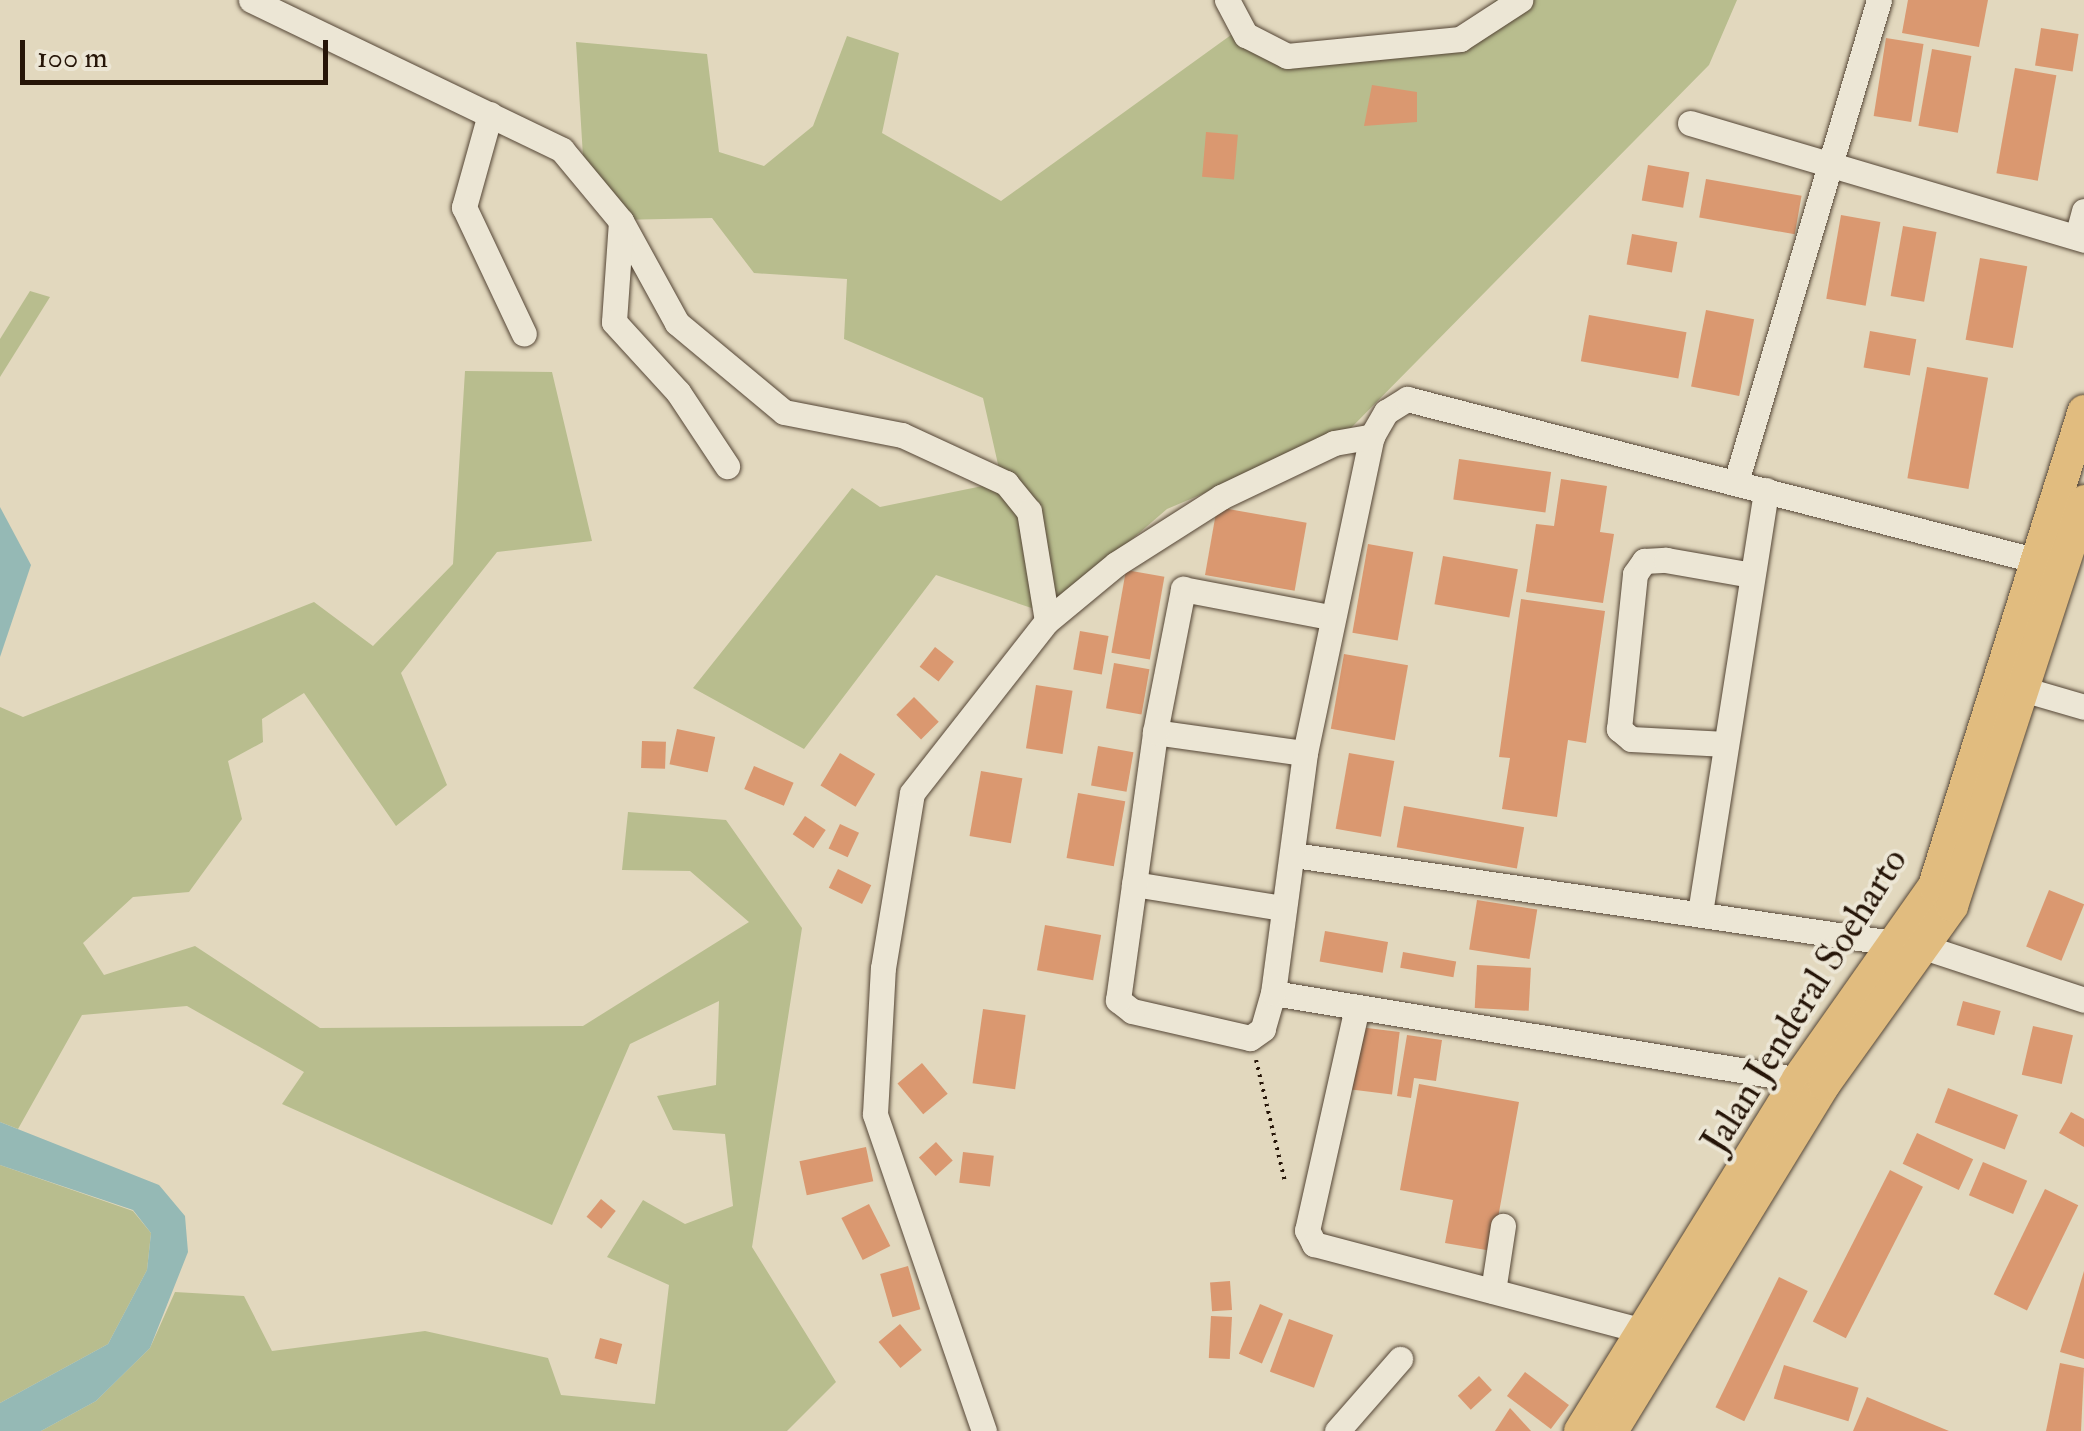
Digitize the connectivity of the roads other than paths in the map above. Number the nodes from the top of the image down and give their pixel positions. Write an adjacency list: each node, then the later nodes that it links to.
1 (251, 0): 5 (street)
2 (1227, 0): 3 (street)
3 (1520, 0)
4 (1879, 0): 7 (street)
5 (490, 114): 9 (street); 11 (street)
6 (1690, 123): 7 (street)
7 (1833, 166): 10 (street); 15 (street)
8 (2084, 210): 10 (street)
9 (621, 221): 14 (street); 21 (street)
10 (2080, 238)
11 (524, 334)
12 (2084, 411): 18 (main road, Jalan Jenderal Soeharto)
13 (1372, 436): 15 (street); 20 (street); 21 (street)
14 (726, 466)
15 (1736, 482): 16 (street)
16 (1766, 490): 18 (street); 19 (street)
17 (2084, 501): 18 (main road, Jalan Jenderal Soeharto)
18 (2051, 565): 22 (main road, Jalan Jenderal Soeharto); 31 (main road, Jalan Jenderal Soeharto)
19 (1752, 575): 25 (street); 25 (street)
20 (1330, 617): 24 (street); 26 (street)
21 (1047, 620): 40 (street)
22 (2026, 690): 23 (street); 31 (main road, Jalan Jenderal Soeharto)
23 (2084, 707)
24 (1155, 732): 26 (street); 28 (street)
25 (1726, 744): 30 (street)
26 (1305, 753): 27 (street)
27 (1294, 855): 29 (street); 30 (street)
28 (1134, 884): 29 (street); 32 (street)
29 (1284, 908): 32 (street)
30 (1700, 914): 31 (street)
31 (1912, 945): 33 (street); 35 (main road, Jalan Jenderal Soeharto)
32 (1273, 993): 34 (street)
33 (2084, 1000)
34 (1356, 1006): 35 (street); 37 (street)
35 (1811, 1082): 38 (main road, Jalan Jenderal Soeharto); 43 (main road, Jalan Jenderal Soeharto)
36 (1503, 1226): 37 (street)
37 (1492, 1292): 38 (street)
38 (1648, 1332): 42 (main road, Jalan Jenderal Soeharto)
39 (1400, 1359): 41 (street)
40 (984, 1431)
41 (1337, 1431)
42 (1580, 1431)
43 (1612, 1431)

